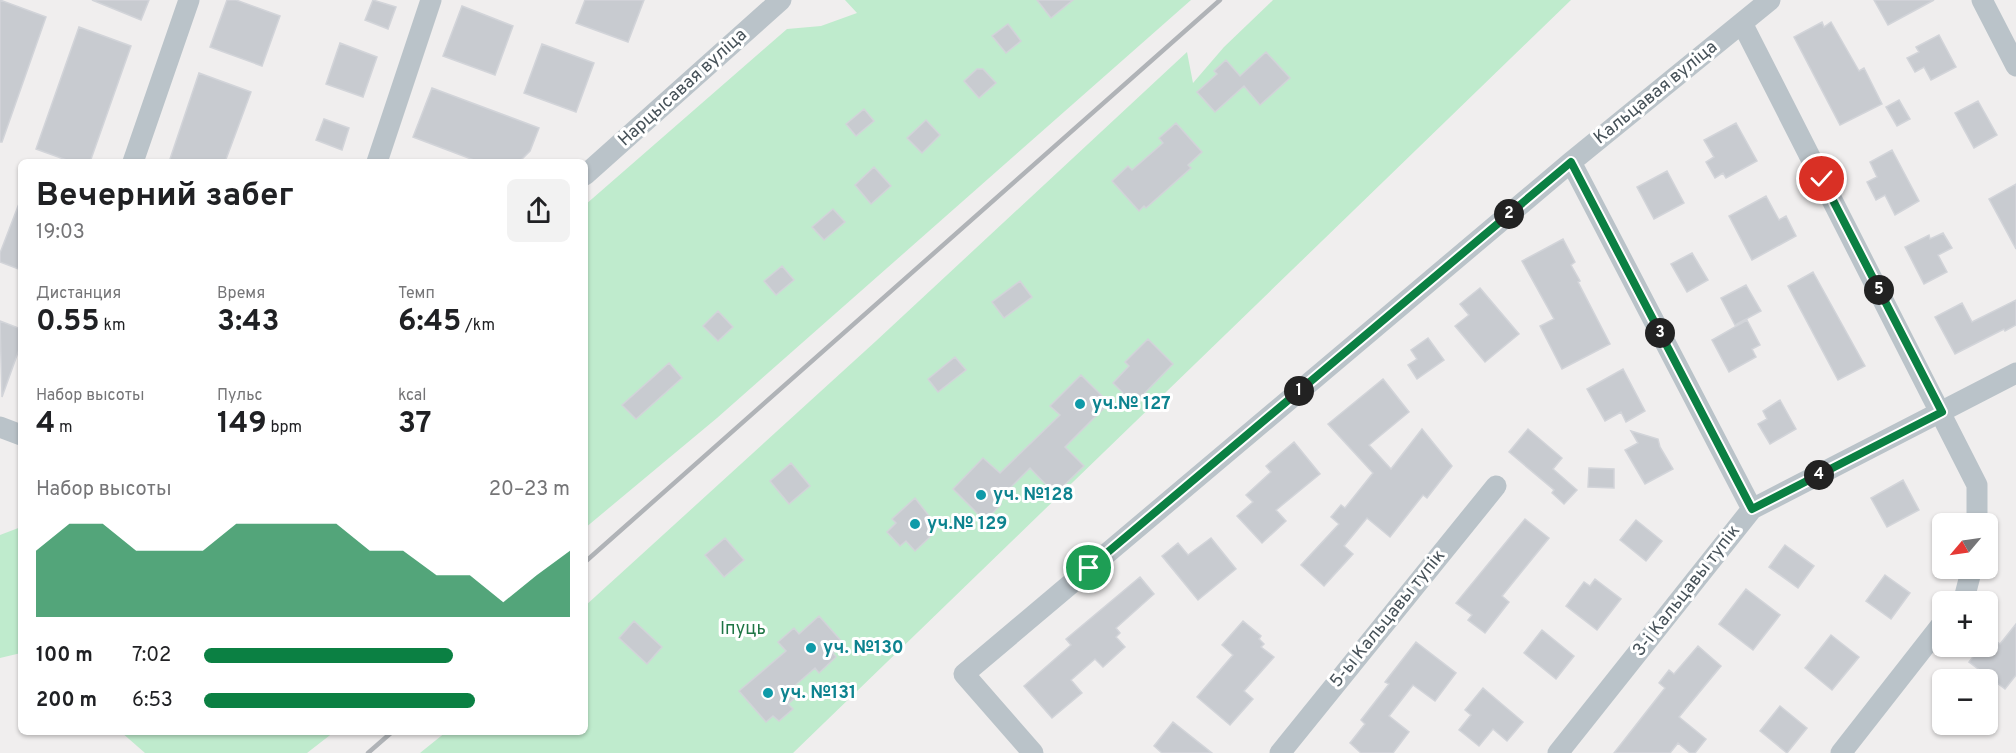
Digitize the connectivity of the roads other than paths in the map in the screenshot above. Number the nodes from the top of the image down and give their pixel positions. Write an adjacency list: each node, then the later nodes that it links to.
1 (189, 0): 8 (street)
2 (431, 0): 9 (street)
3 (781, 0): 11 (street, Нарцысавая вуліца)
4 (1770, 0): 6 (street, Кальцавая вуліца)
5 (1982, 0): 7 (street)
6 (1742, 23): 10 (street, Кальцавая вуліца); 13 (street)
7 (2016, 66)
8 (134, 159)
9 (378, 159)
10 (1571, 162): 17 (street, 3-і Кальцавы тупік); 20 (street, Кальцавая вуліца)
11 (588, 172)
12 (2016, 373): 13 (street)
13 (1942, 412): 17 (street); 18 (street)
14 (0, 427): 15 (street)
15 (18, 434)
16 (1497, 486): 21 (street, 5-ы Кальцавы тупік)
17 (1752, 509): 22 (street, 3-і Кальцавы тупік)
18 (1977, 513)
19 (1932, 637): 23 (street)
20 (1033, 753)
21 (1280, 753)
22 (1558, 753)
23 (1841, 753)

